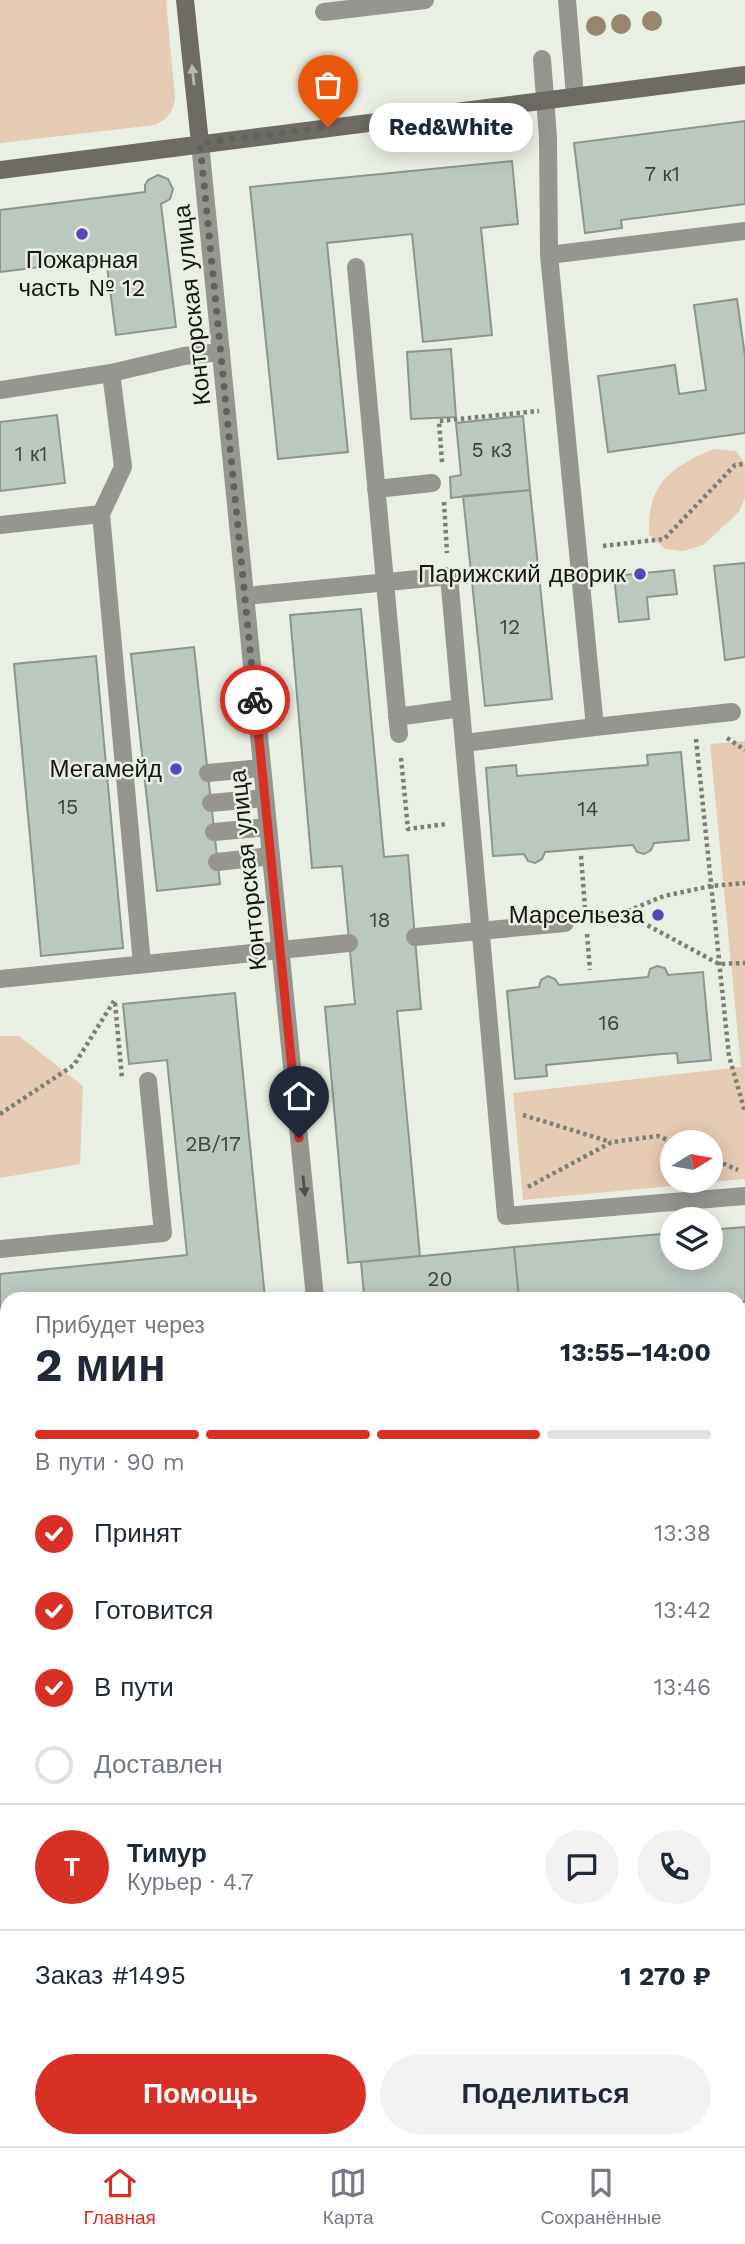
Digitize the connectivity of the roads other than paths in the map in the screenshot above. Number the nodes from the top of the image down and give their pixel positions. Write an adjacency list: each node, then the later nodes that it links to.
1 (185, 0): 9 (street, one-way to 1)
2 (425, 0): 4 (street)
3 (567, 0): 7 (street)
4 (324, 12)
5 (542, 59): 8 (street)
6 (745, 75): 7 (street)
7 (575, 96): 8 (street)
8 (545, 100): 9 (street); 12 (street)
9 (200, 143): 10 (street); 14 (street, Конторская улица)
10 (0, 170)
11 (745, 231): 12 (street)
12 (549, 255): 25 (street)
13 (356, 267): 18 (street)
14 (221, 352): 15 (street); 22 (street, Конторская улица)
15 (111, 373): 16 (street); 19 (street)
16 (0, 390)
17 (440, 484): 18 (street)
18 (376, 489): 21 (street)
19 (101, 514): 20 (street); 40 (street)
20 (0, 526)
21 (385, 583): 22 (street); 23 (street); 23 (street)
22 (245, 596): 27 (street, Конторская улица)
23 (461, 708): 26 (street)
24 (732, 712): 25 (street)
25 (595, 727): 26 (street)
26 (464, 743): 36 (street)
27 (262, 768): 28 (street); 29 (street, Конторская улица)
28 (208, 773)
29 (265, 798): 30 (street); 31 (street, Конторская улица)
30 (211, 803)
31 (268, 827): 32 (street); 33 (street, Конторская улица)
32 (214, 832)
33 (271, 856): 34 (street); 39 (street, Конторская улица)
34 (217, 862)
35 (565, 923): 36 (street)
36 (481, 930): 37 (street); 43 (street)
37 (415, 937)
38 (349, 943): 39 (street)
39 (280, 950): 40 (street); 45 (street, Конторская улица, one-way to 45)
40 (142, 964): 41 (street)
41 (0, 979)
42 (148, 1081): 44 (street)
43 (745, 1196)
44 (0, 1249)
45 (314, 1292)

